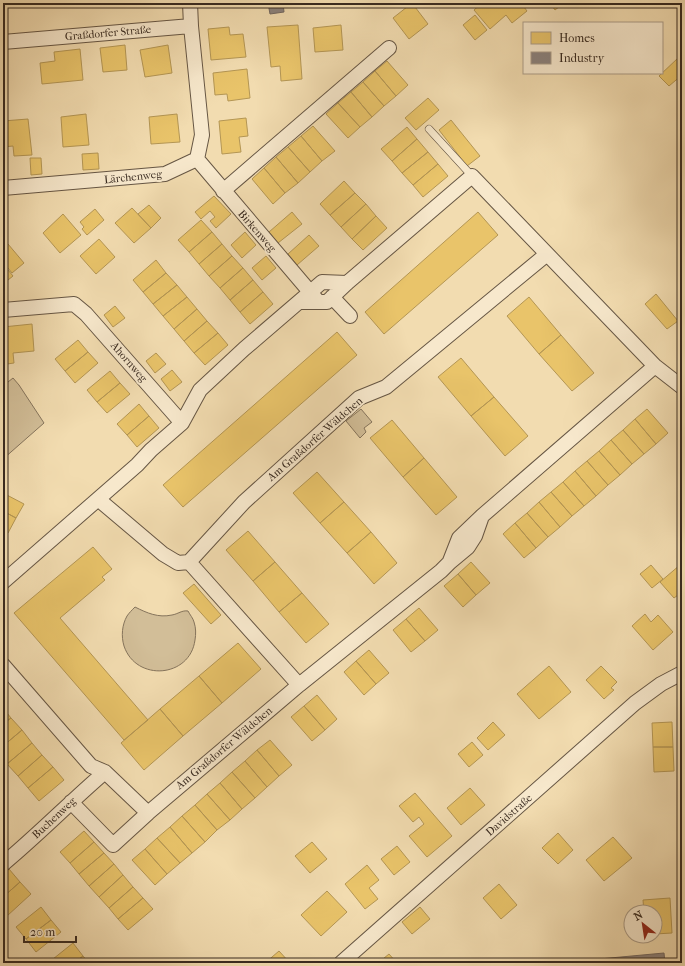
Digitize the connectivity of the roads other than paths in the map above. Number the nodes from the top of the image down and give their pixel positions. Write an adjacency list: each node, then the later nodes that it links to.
1 (190, 3): 2 (street)
2 (191, 26): 3 (street, Graßdorfer Straße); 6 (street)
3 (3, 42)
4 (389, 48): 9 (street)
5 (429, 129): 7 (lane)
6 (197, 159): 8 (street, Lärchenweg); 9 (street, Birkenweg)
7 (472, 176): 10 (street); 11 (street)
8 (3, 188)
9 (223, 191): 12 (street, Birkenweg)
10 (547, 254): 16 (street); 20 (street, Am Graßdorfer Wäldchen)
11 (347, 284): 12 (street); 13 (street)
12 (314, 297): 13 (street); 18 (street)
13 (332, 298): 15 (street)
14 (3, 310): 18 (street, Ahornweg)
15 (350, 316)
16 (655, 366): 17 (street); 24 (street, Am Graßdorfer Wäldchen)
17 (682, 387)
18 (182, 423): 19 (street)
19 (98, 499): 20 (street); 21 (street)
20 (188, 562): 24 (street)
21 (3, 582)
22 (3, 665): 25 (street)
23 (682, 673): 29 (street, Davidstraße)
24 (299, 684): 27 (street, Am Graßdorfer Wäldchen)
25 (105, 772): 26 (street, Buchenweg); 27 (street)
26 (71, 802): 27 (street, Am Graßdorfer Wäldchen); 28 (street, Buchenweg)
27 (148, 813)
28 (3, 864)
29 (341, 963)

